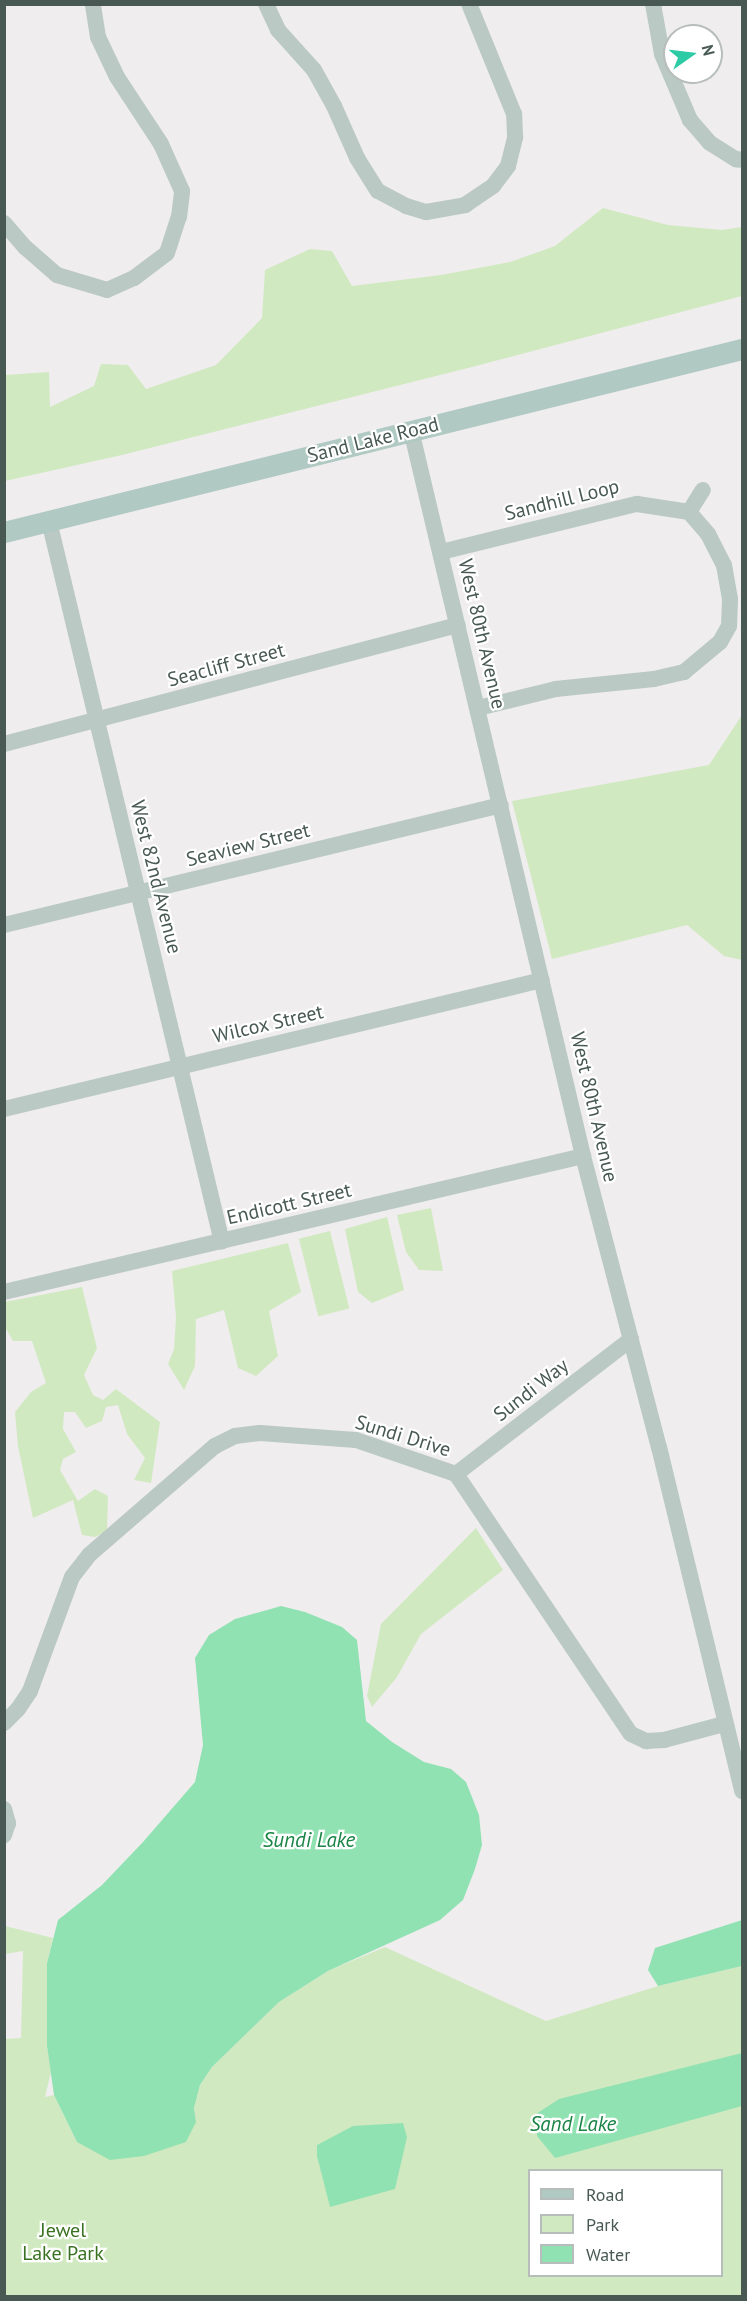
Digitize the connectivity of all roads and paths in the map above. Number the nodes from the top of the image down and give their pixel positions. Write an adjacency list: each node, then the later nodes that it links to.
1 (93, 4): 6 (street)
2 (266, 4): 3 (street)
3 (469, 4)
4 (653, 4): 5 (street)
5 (742, 159)
6 (4, 223)
7 (742, 349): 8 (main road, Sand Lake Road)
8 (411, 430): 11 (main road, Sand Lake Road); 13 (street, West 80th Avenue)
9 (703, 490): 10 (street)
10 (689, 512): 13 (street, Sandhill Loop); 15 (street)
11 (49, 521): 12 (main road, Sand Lake Road); 16 (street, West 82nd Avenue)
12 (4, 532)
13 (441, 552): 14 (street, West 80th Avenue)
14 (458, 625): 15 (street, West 80th Avenue); 16 (street, Seacliff Street)
15 (478, 708): 18 (street, West 80th Avenue)
16 (97, 722): 17 (street, Seacliff Street); 19 (street, West 82nd Avenue)
17 (4, 744)
18 (501, 805): 19 (street, Seaview Street); 21 (street, West 80th Avenue)
19 (138, 893): 20 (street, Seaview Street); 22 (street, West 82nd Avenue)
20 (4, 925)
21 (542, 980): 22 (street, Wilcox Street); 24 (street, West 80th Avenue)
22 (180, 1067): 23 (street, Wilcox Street); 25 (street, West 82nd Avenue)
23 (4, 1109)
24 (583, 1156): 25 (street, Endicott Street); 27 (street, West 80th Avenue)
25 (222, 1242): 26 (street, Endicott Street)
26 (4, 1292)
27 (631, 1339): 28 (street, Sundi Way); 30 (street, West 80th Avenue)
28 (456, 1474): 29 (street, Sundi Drive); 30 (street, Sundi Drive)
29 (4, 1723)
30 (724, 1724): 31 (street, West 80th Avenue)
31 (742, 1791)
32 (4, 1809): 33 (street)
33 (6, 1834)

